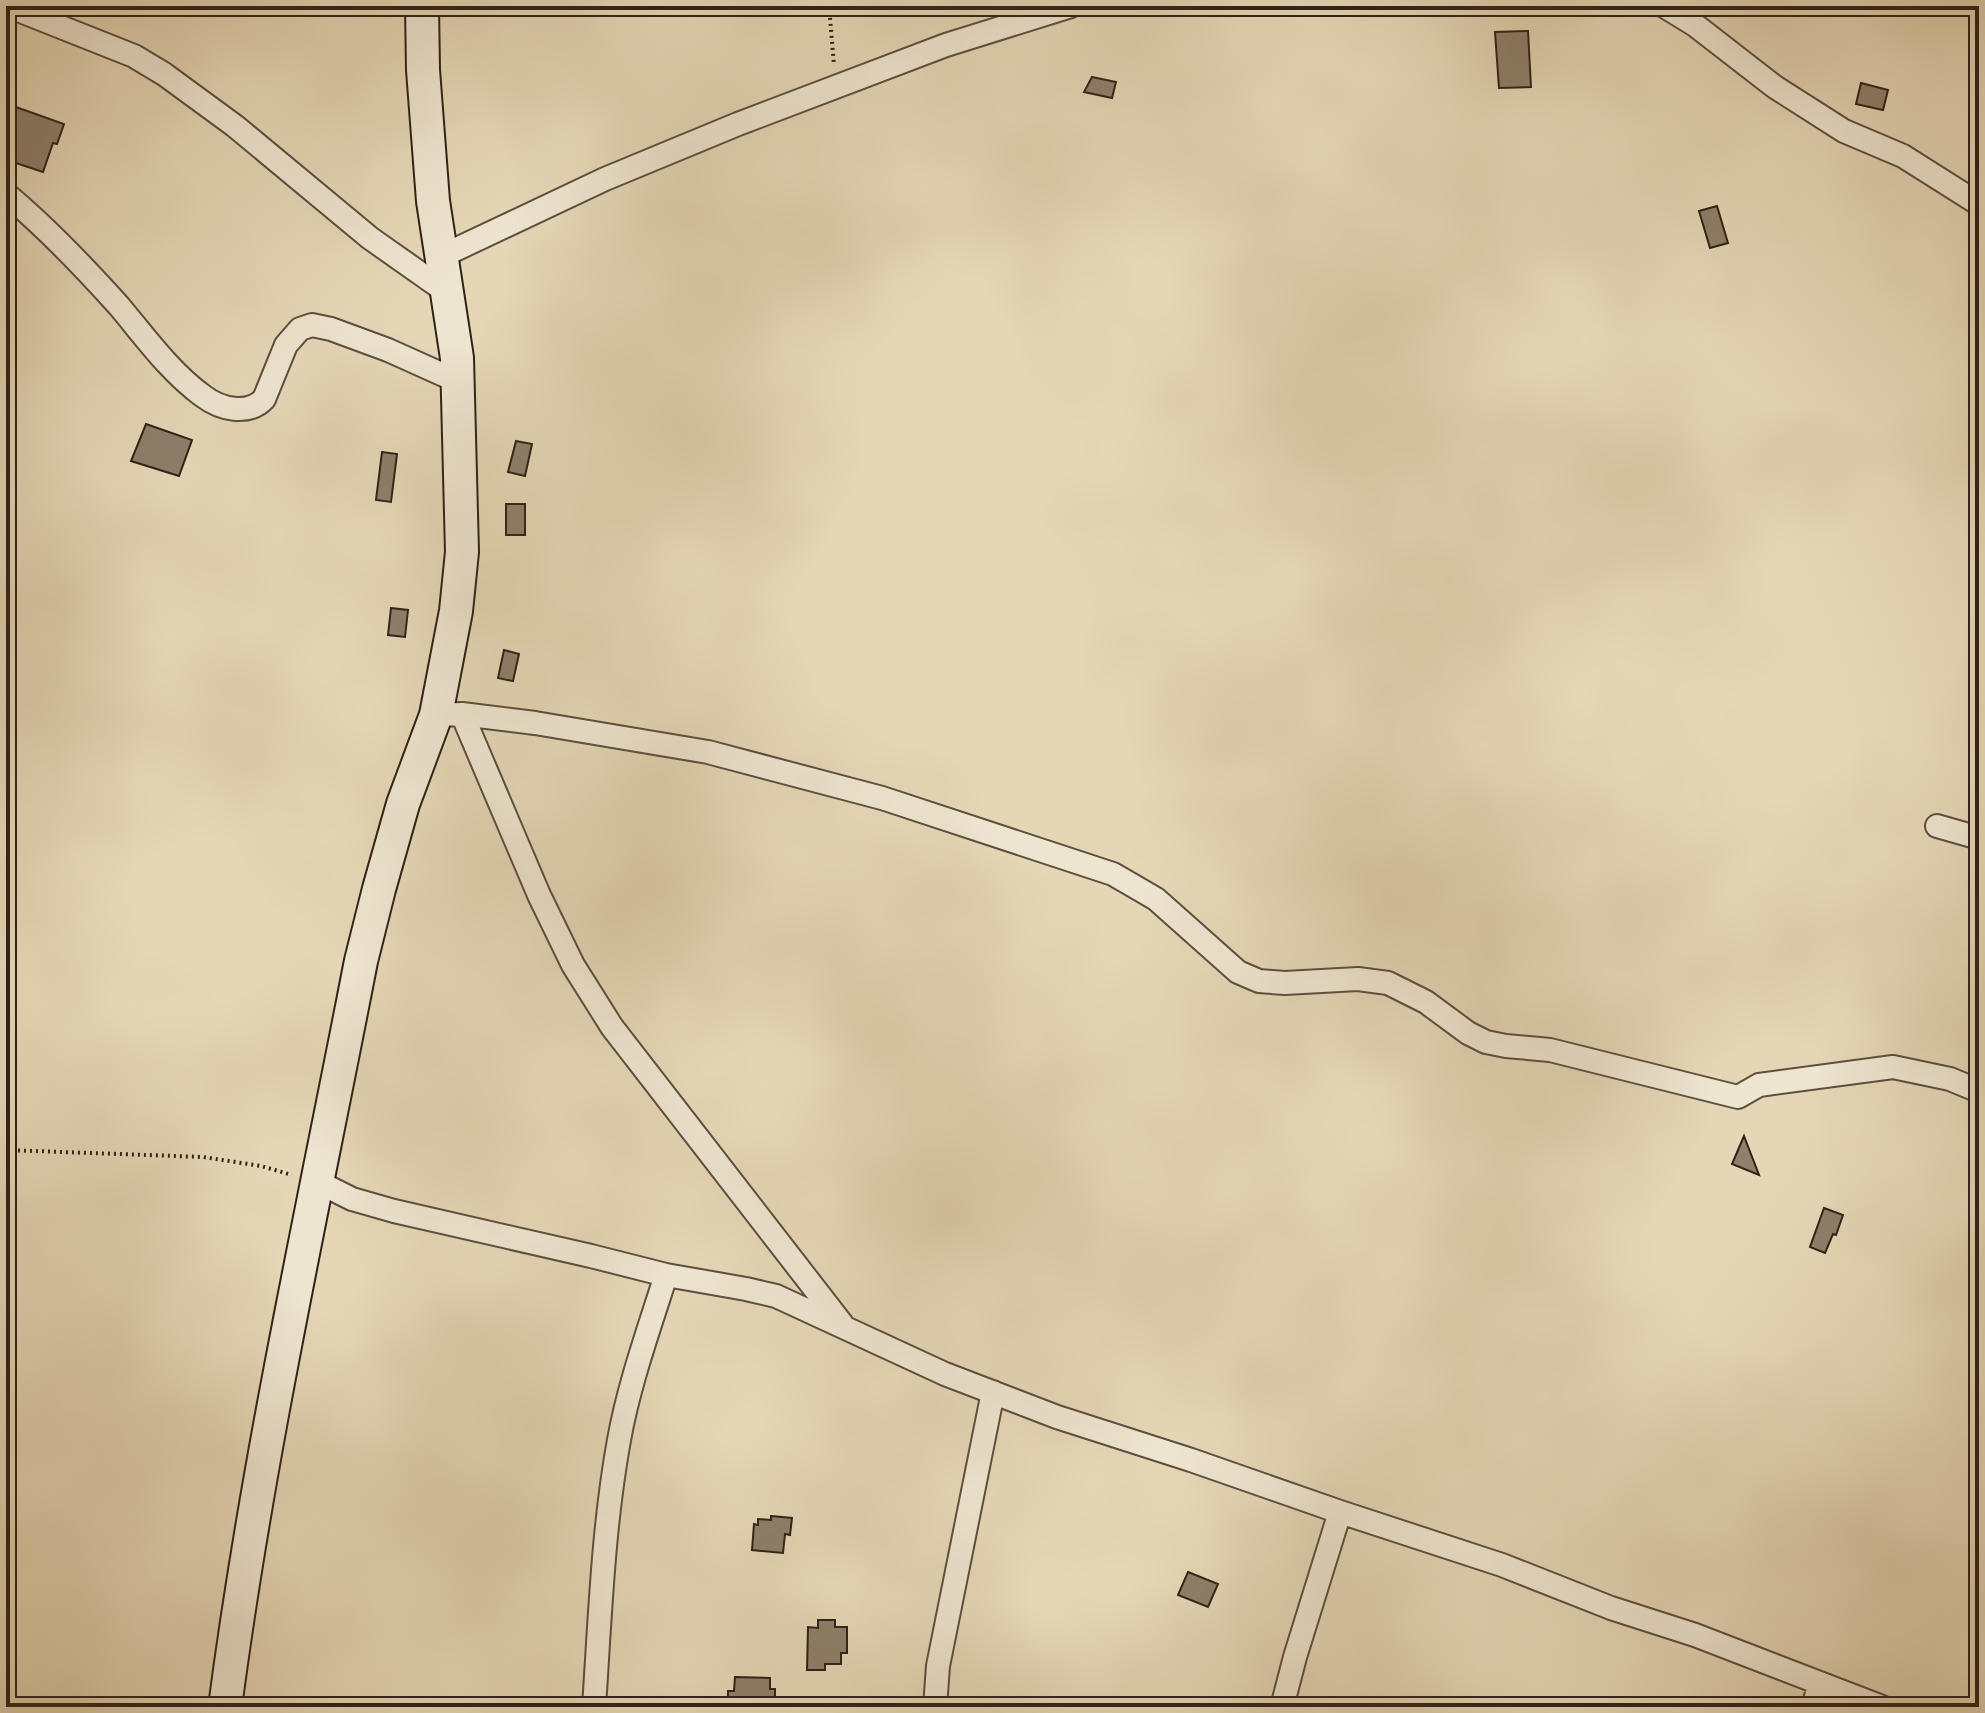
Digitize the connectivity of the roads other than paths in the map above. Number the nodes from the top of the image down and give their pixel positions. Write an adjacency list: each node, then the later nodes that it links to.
1 (8, 6): 8 (street)
2 (422, 6): 7 (street)
3 (1071, 6): 7 (street)
4 (1664, 6): 6 (street)
5 (6, 194): 9 (street)
6 (1979, 204)
7 (442, 256): 8 (street)
8 (448, 293): 9 (street)
9 (457, 381): 10 (street)
10 (449, 714): 13 (street); 14 (street); 16 (street)
11 (1937, 826): 12 (street)
12 (1979, 838)
13 (1979, 1091)
14 (318, 1182): 15 (street); 20 (street)
15 (666, 1275): 16 (street); 21 (street)
16 (845, 1327): 17 (street)
17 (993, 1392): 18 (street); 22 (street)
18 (1340, 1512): 19 (street); 23 (street)
19 (1820, 1683): 24 (street); 25 (street)
20 (225, 1707)
21 (594, 1707)
22 (935, 1707)
23 (1282, 1707)
24 (1813, 1707)
25 (1882, 1707)

